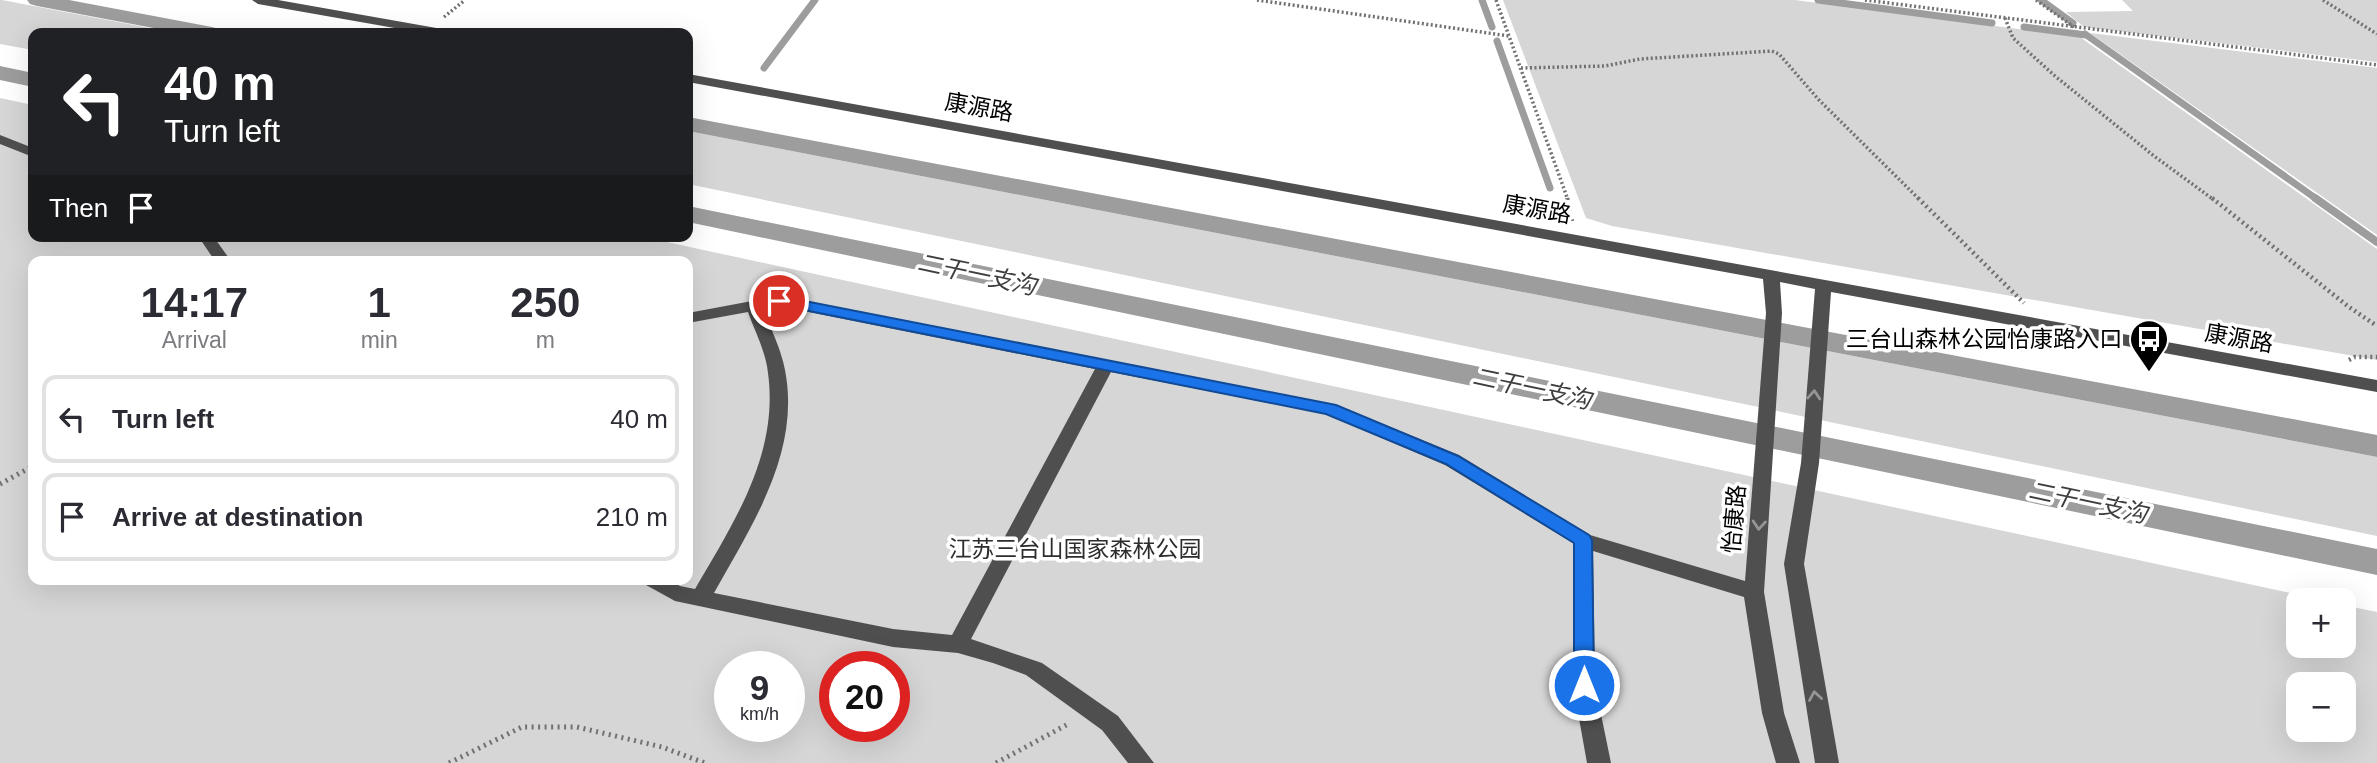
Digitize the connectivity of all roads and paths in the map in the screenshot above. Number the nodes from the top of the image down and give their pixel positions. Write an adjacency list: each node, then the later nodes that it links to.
1 (258, 0): 8 (street)
2 (1257, 0): 11 (path)
3 (1496, 0): 11 (path)
4 (1866, 0): 7 (path)
5 (2036, 0): 9 (path)
6 (2323, 0): 10 (path)
7 (2005, 18): 9 (path); 23 (path)
8 (414, 28)
9 (2074, 28): 12 (path)
10 (2377, 34)
11 (1509, 36): 13 (path)
12 (2377, 65)
13 (1521, 68): 17 (path); 22 (path)
14 (693, 79): 17 (street, 康源路)
15 (0, 139): 16 (street)
16 (28, 151)
17 (1575, 239): 18 (street, 康源路)
18 (1771, 275): 19 (street, 康源路); 30 (street, 怡康路, one-way to 30)
19 (1823, 285): 22 (street, 康源路); 40 (street, one-way to 19)
20 (754, 306): 21 (street); 24 (street); 31 (street)
21 (693, 317)
22 (2047, 326): 25 (street, 康源路)
23 (2377, 326)
24 (1106, 364): 28 (street); 32 (street)
25 (2377, 386)
26 (28, 469): 27 (path)
27 (0, 484)
28 (1583, 540): 30 (street); 38 (street)
29 (662, 585): 31 (street)
30 (1754, 592): 39 (street, 怡康路)
31 (701, 598): 32 (street)
32 (958, 644): 33 (street)
33 (1093, 710): 36 (path); 37 (street)
34 (449, 763): 35 (path)
35 (705, 763)
36 (996, 763)
37 (1142, 763)
38 (1599, 763)
39 (1788, 763)
40 (1827, 763)

